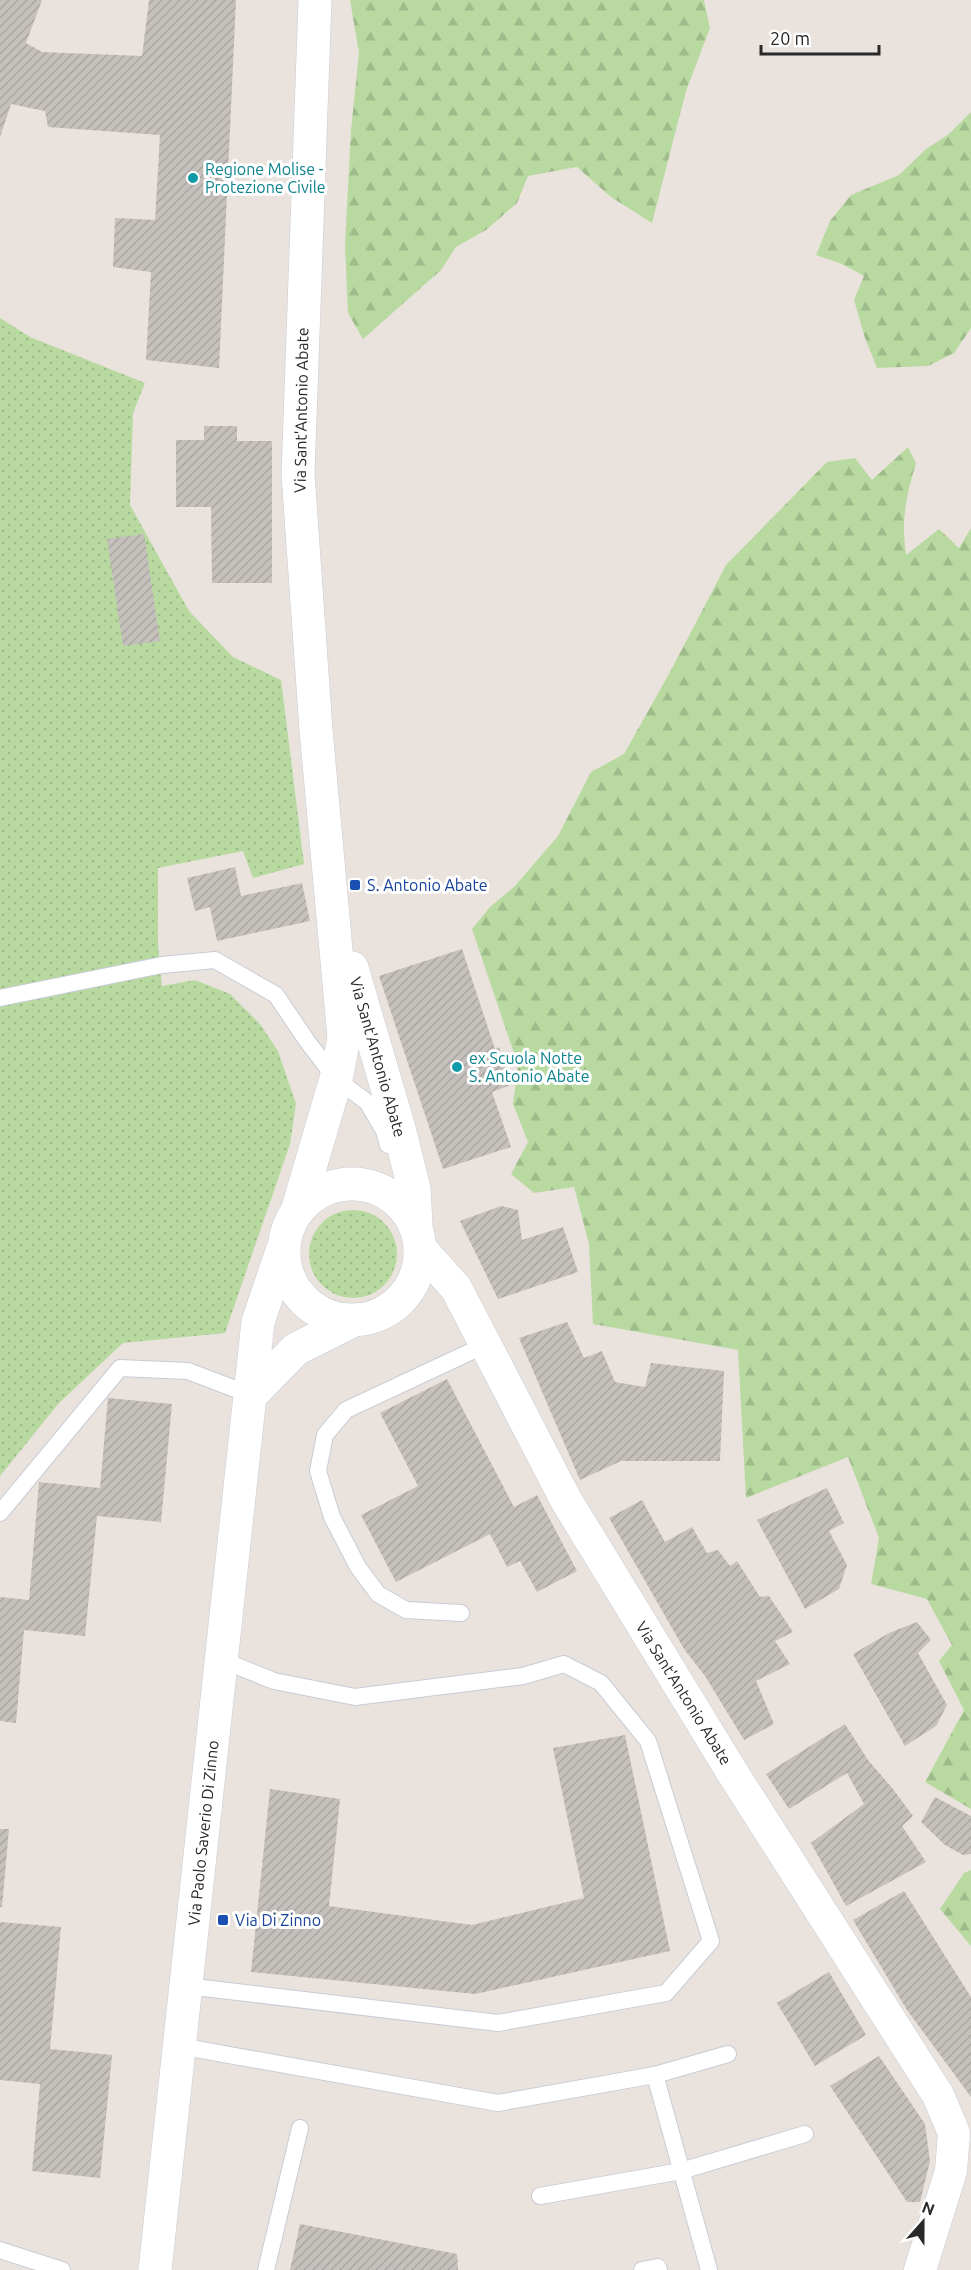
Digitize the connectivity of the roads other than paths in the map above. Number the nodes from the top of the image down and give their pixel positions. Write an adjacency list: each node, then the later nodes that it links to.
1 (315, 0): 2 (street, Via Sant'Antonio Abate)
2 (330, 892): 4 (street, Via Sant'Antonio Abate); 6 (street, Via Sant'Antonio Abate)
3 (0, 998): 4 (lane)
4 (336, 1078): 5 (street, Via Sant'Antonio Abate); 6 (lane)
5 (298, 1208): 6 (street); 7 (street)
6 (413, 1226): 8 (street); 9 (street, Via Sant'Antonio Abate)
7 (282, 1251): 8 (street); 10 (street, Via Paolo Saverio Di Zinno)
8 (352, 1321): 10 (street)
9 (485, 1345): 12 (lane); 29 (street, Via Sant'Antonio Abate)
10 (251, 1395): 11 (lane); 13 (street, Via Paolo Saverio Di Zinno)
11 (0, 1513)
12 (461, 1613)
13 (222, 1660): 14 (street, Via Paolo Saverio Di Zinno); 14 (lane)
14 (186, 1986): 15 (street, Via Paolo Saverio Di Zinno)
15 (179, 2046): 17 (lane); 24 (street, Via Paolo Saverio Di Zinno)
16 (728, 2054): 17 (lane)
17 (655, 2075): 20 (lane)
18 (300, 2128): 25 (lane)
19 (805, 2134): 20 (lane)
20 (681, 2171): 21 (lane); 28 (lane)
21 (540, 2196)
22 (0, 2250): 23 (lane)
23 (62, 2270)
24 (155, 2270)
25 (266, 2270)
26 (642, 2270): 27 (lane)
27 (659, 2270)
28 (709, 2270)
29 (920, 2270)

